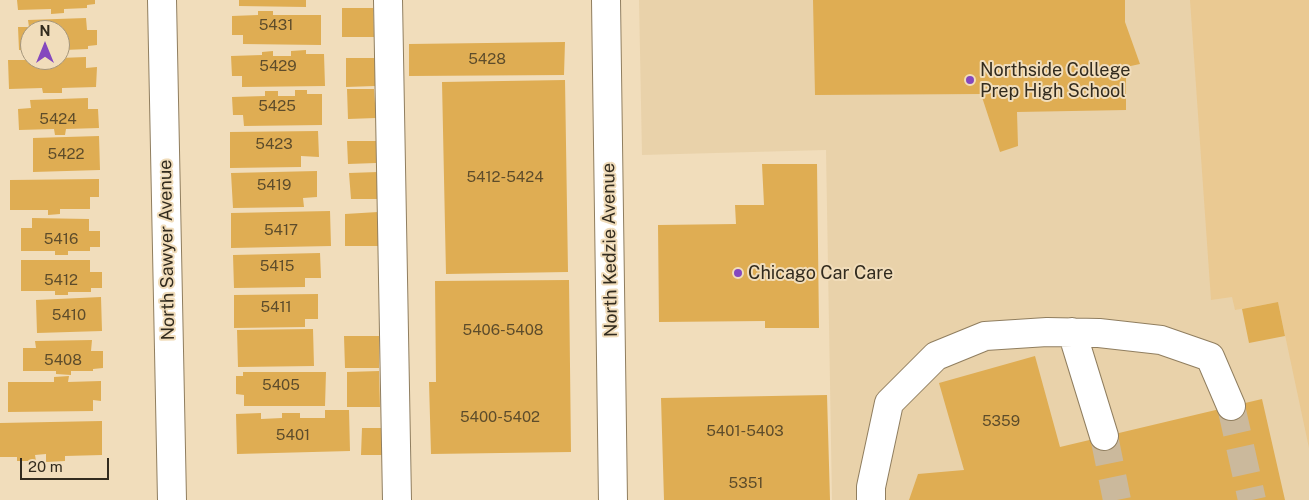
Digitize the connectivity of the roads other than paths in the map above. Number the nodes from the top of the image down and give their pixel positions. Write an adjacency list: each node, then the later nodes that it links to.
1 (162, 0): 7 (street, North Sawyer Avenue)
2 (388, 0): 8 (street)
3 (606, 0): 9 (street, North Kedzie Avenue)
4 (1072, 332): 5 (street); 6 (street); 10 (street)
5 (1231, 406)
6 (1104, 436)
7 (172, 500)
8 (397, 500)
9 (613, 500)
10 (871, 500)

